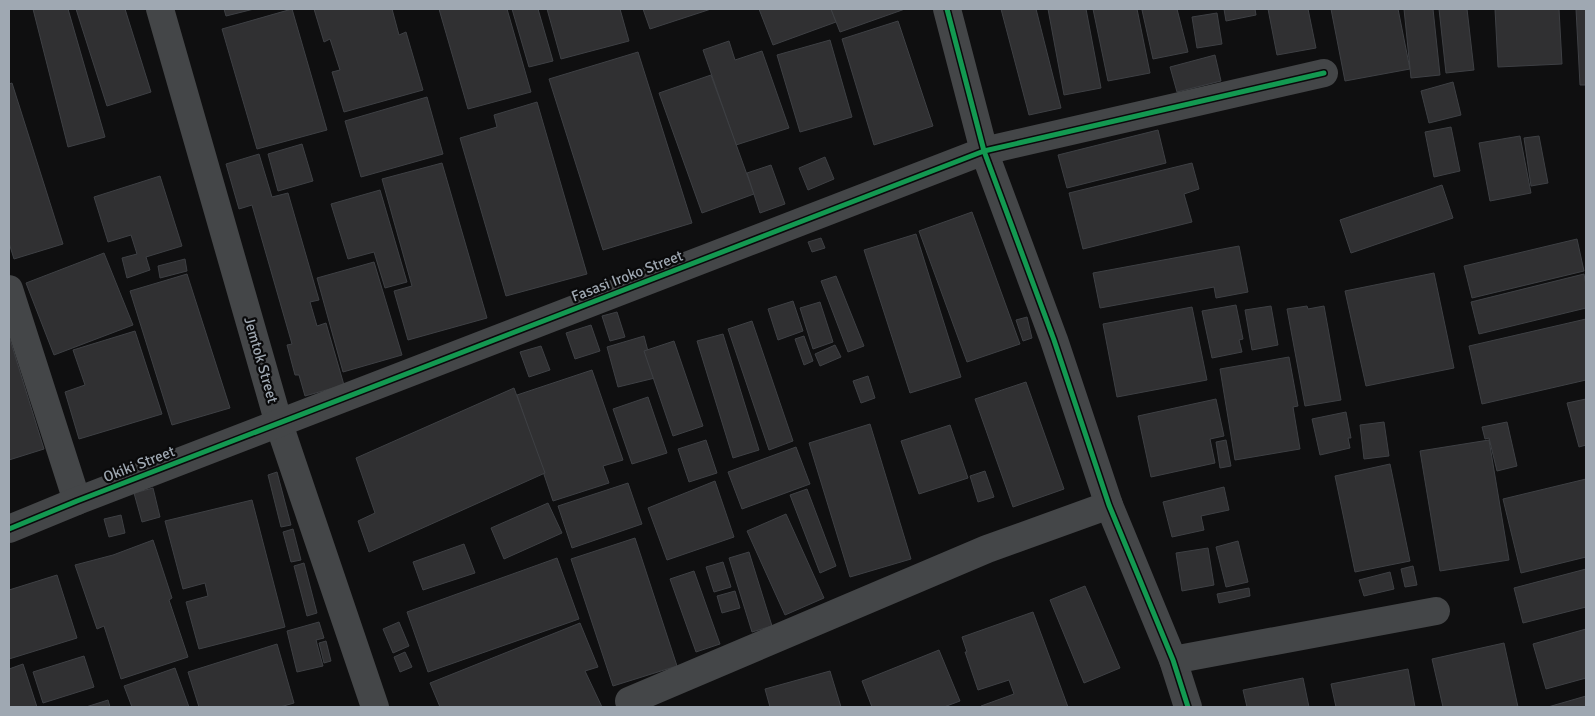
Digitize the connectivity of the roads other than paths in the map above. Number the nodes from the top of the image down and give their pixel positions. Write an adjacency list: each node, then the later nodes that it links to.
1 (160, 9): 6 (street, Jemtok Street)
2 (947, 9): 4 (street)
3 (1324, 73): 4 (street, Fasasi Iroko Street)
4 (984, 151): 6 (street, Fasasi Iroko Street); 8 (street)
5 (9, 289): 7 (street)
6 (279, 424): 7 (street, Okiki Street); 13 (street, Jemtok Street)
7 (77, 501): 9 (street, Okiki Street)
8 (1109, 505): 11 (street); 12 (street)
9 (9, 529)
10 (1436, 612): 11 (street)
11 (1173, 660): 14 (street)
12 (629, 702)
13 (375, 707)
14 (1188, 707)

